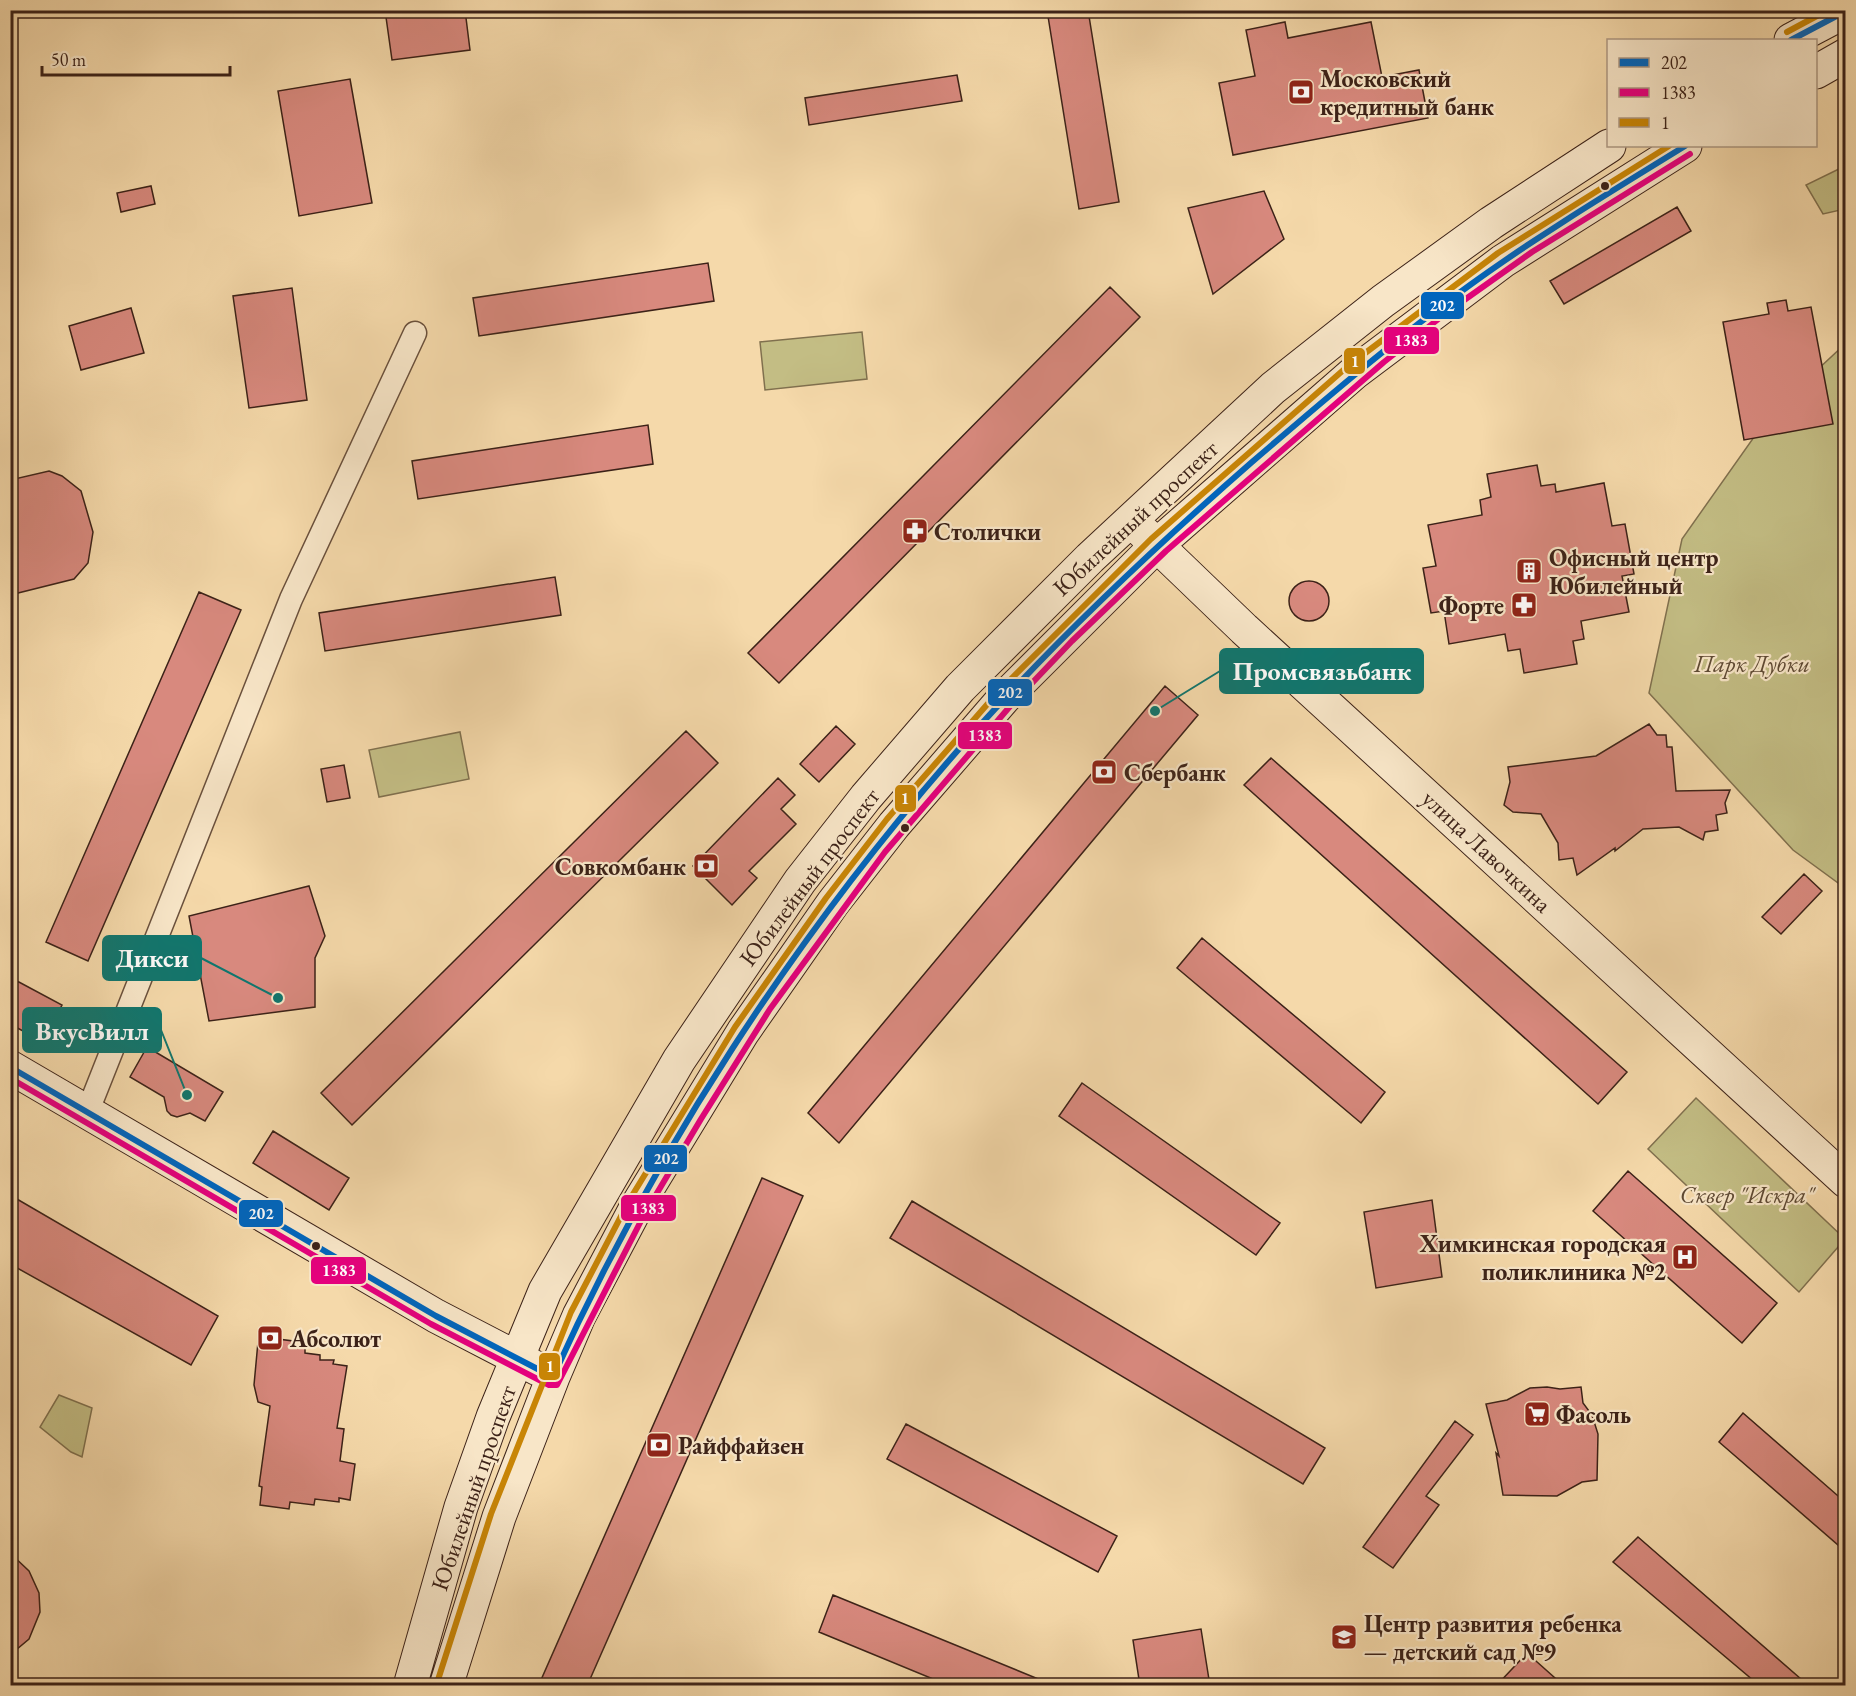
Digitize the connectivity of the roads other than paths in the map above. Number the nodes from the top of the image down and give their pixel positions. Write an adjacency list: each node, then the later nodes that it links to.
1 (1845, 11): 2 (main road)
2 (1793, 39)
3 (1845, 55): 4 (main road)
4 (1817, 71)
5 (1607, 147): 8 (main road, Юбилейный проспект)
6 (1683, 147): 9 (main road, Юбилейный проспект)
7 (415, 333): 11 (street)
8 (1130, 519): 9 (main road, улица Лавочкина); 13 (main road, Юбилейный проспект)
9 (1157, 545): 12 (main road, улица Лавочкина); 14 (main road, Юбилейный проспект)
10 (10, 1068): 11 (main road)
11 (87, 1113): 13 (main road)
12 (1845, 1181)
13 (518, 1359): 14 (main road); 15 (main road, Юбилейный проспект)
14 (553, 1377): 16 (main road, Юбилейный проспект)
15 (410, 1686)
16 (446, 1686)

